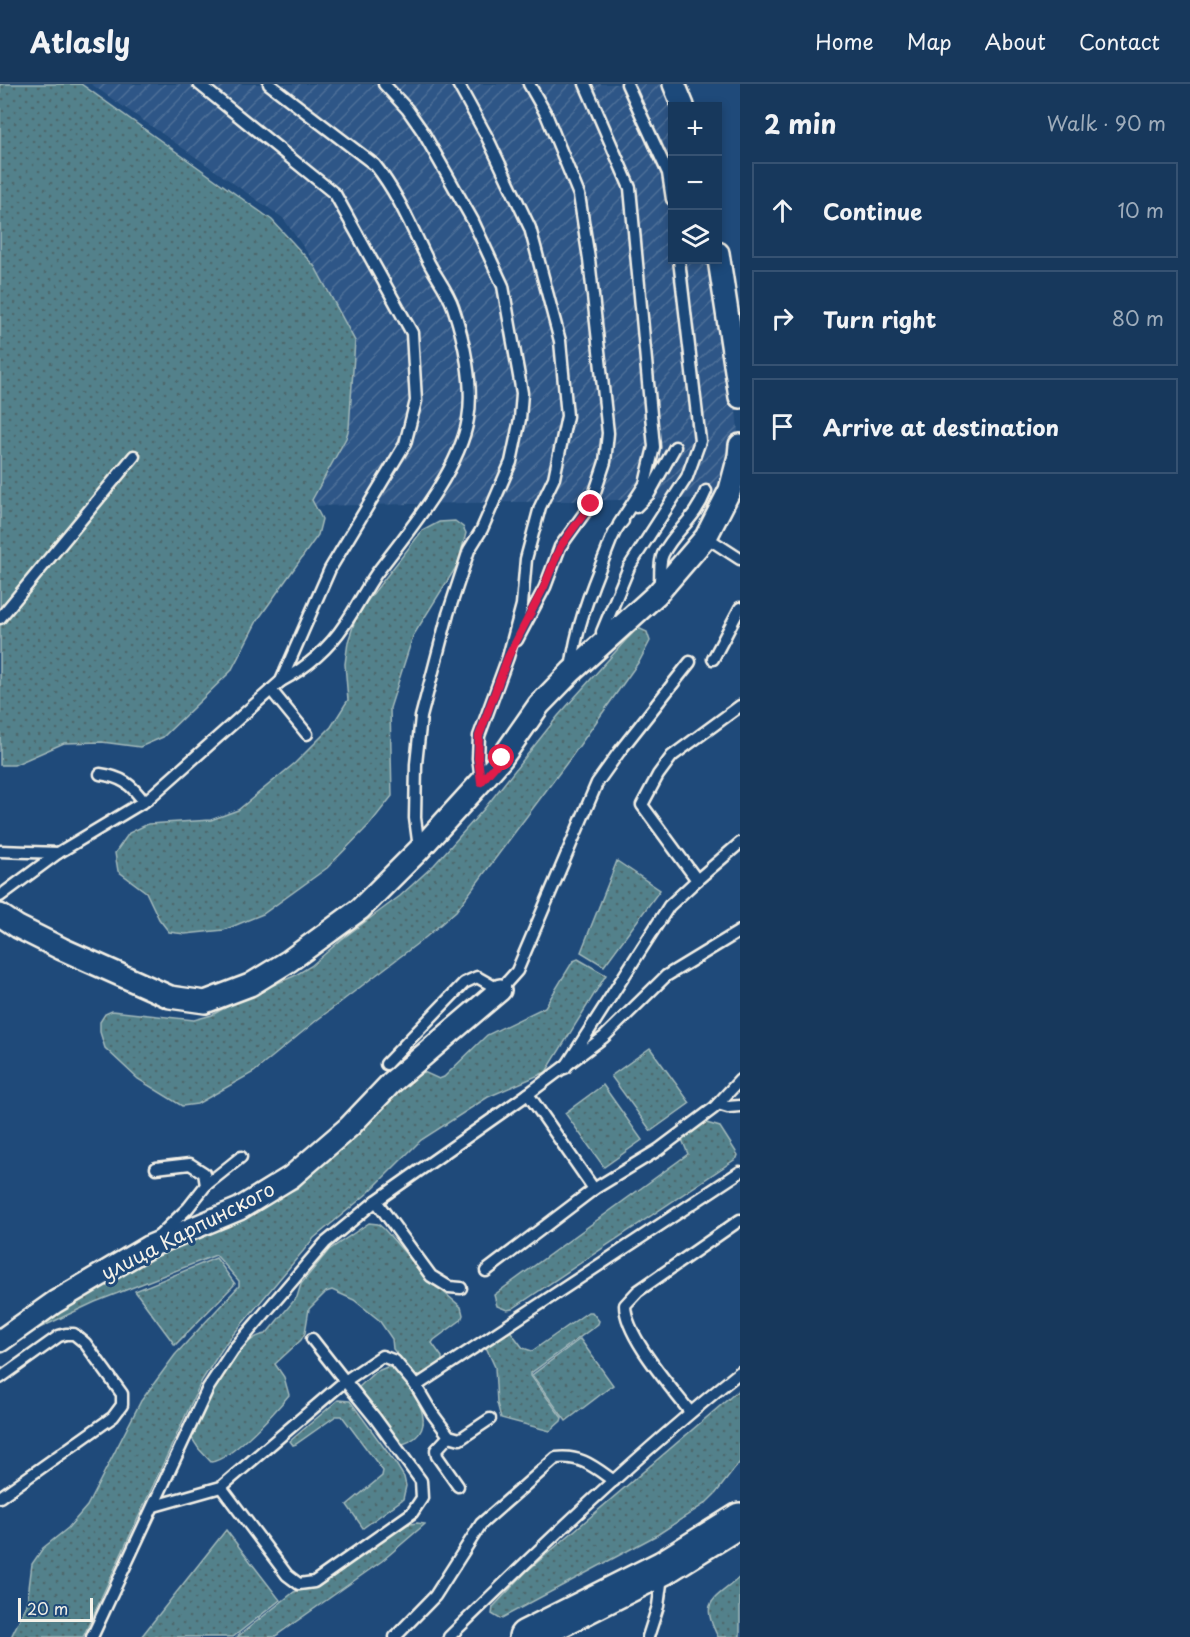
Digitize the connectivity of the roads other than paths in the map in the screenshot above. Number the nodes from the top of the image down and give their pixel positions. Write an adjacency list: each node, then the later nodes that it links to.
1 (199, 84): 30 (lane)
2 (269, 84): 30 (lane)
3 (384, 84): 38 (lane)
4 (458, 84): 26 (lane)
5 (529, 84): 26 (lane)
6 (585, 84): 19 (lane)
7 (627, 84): 10 (lane)
8 (674, 84): 9 (street)
9 (681, 102)
10 (668, 173)
11 (680, 264): 25 (lane)
12 (719, 264): 13 (street)
13 (738, 367): 14 (street)
14 (740, 397)
15 (740, 445): 20 (street)
16 (675, 447): 19 (lane)
17 (134, 456): 24 (lane)
18 (706, 491): 22 (lane)
19 (619, 524): 29 (lane)
20 (706, 537): 21 (lane); 22 (street)
21 (740, 559)
22 (657, 594): 25 (street)
23 (740, 608): 27 (lane)
24 (0, 618)
25 (604, 641): 29 (street)
26 (508, 657): 35 (lane)
27 (713, 659)
28 (690, 662): 45 (lane)
29 (570, 672): 35 (street)
30 (281, 681): 31 (lane)
31 (271, 690): 33 (lane); 36 (lane)
32 (740, 706): 41 (lane)
33 (307, 734)
34 (100, 774): 36 (lane)
35 (481, 782): 38 (street)
36 (144, 802): 40 (lane)
37 (740, 843): 41 (lane)
38 (419, 850): 43 (street)
39 (0, 851): 40 (lane)
40 (58, 853): 42 (lane)
41 (697, 880): 47 (lane)
42 (0, 896)
43 (0, 915)
44 (740, 931): 47 (lane)
45 (500, 990): 46 (lane); 59 (street, улица Карпинского)
46 (386, 1064)
47 (565, 1068): 49 (lane)
48 (740, 1080): 50 (lane)
49 (528, 1094): 56 (lane); 57 (lane)
50 (718, 1104): 51 (lane); 56 (lane)
51 (740, 1106)
52 (241, 1157): 55 (lane)
53 (156, 1168): 55 (lane)
54 (740, 1172): 67 (lane)
55 (206, 1185): 59 (lane)
56 (594, 1189): 60 (lane)
57 (376, 1201): 61 (lane); 75 (lane)
58 (740, 1220): 68 (lane)
59 (148, 1247): 63 (street, улица Карпинского)
60 (486, 1271)
61 (461, 1288)
62 (312, 1339): 66 (lane)
63 (0, 1341)
64 (740, 1372): 68 (lane)
65 (0, 1378): 74 (lane)
66 (345, 1381): 67 (lane); 73 (lane); 73 (lane)
67 (416, 1386): 70 (lane)
68 (690, 1412): 71 (lane)
69 (490, 1419): 70 (lane)
70 (449, 1436): 72 (lane)
71 (614, 1481): 79 (lane); 80 (lane)
72 (458, 1486)
73 (221, 1487): 75 (lane)
74 (0, 1497)
75 (154, 1506): 78 (lane)
76 (740, 1520): 77 (main road)
77 (663, 1568): 81 (main road); 82 (lane)
78 (92, 1637)
79 (395, 1637)
80 (449, 1637)
81 (526, 1637)
82 (648, 1637)

